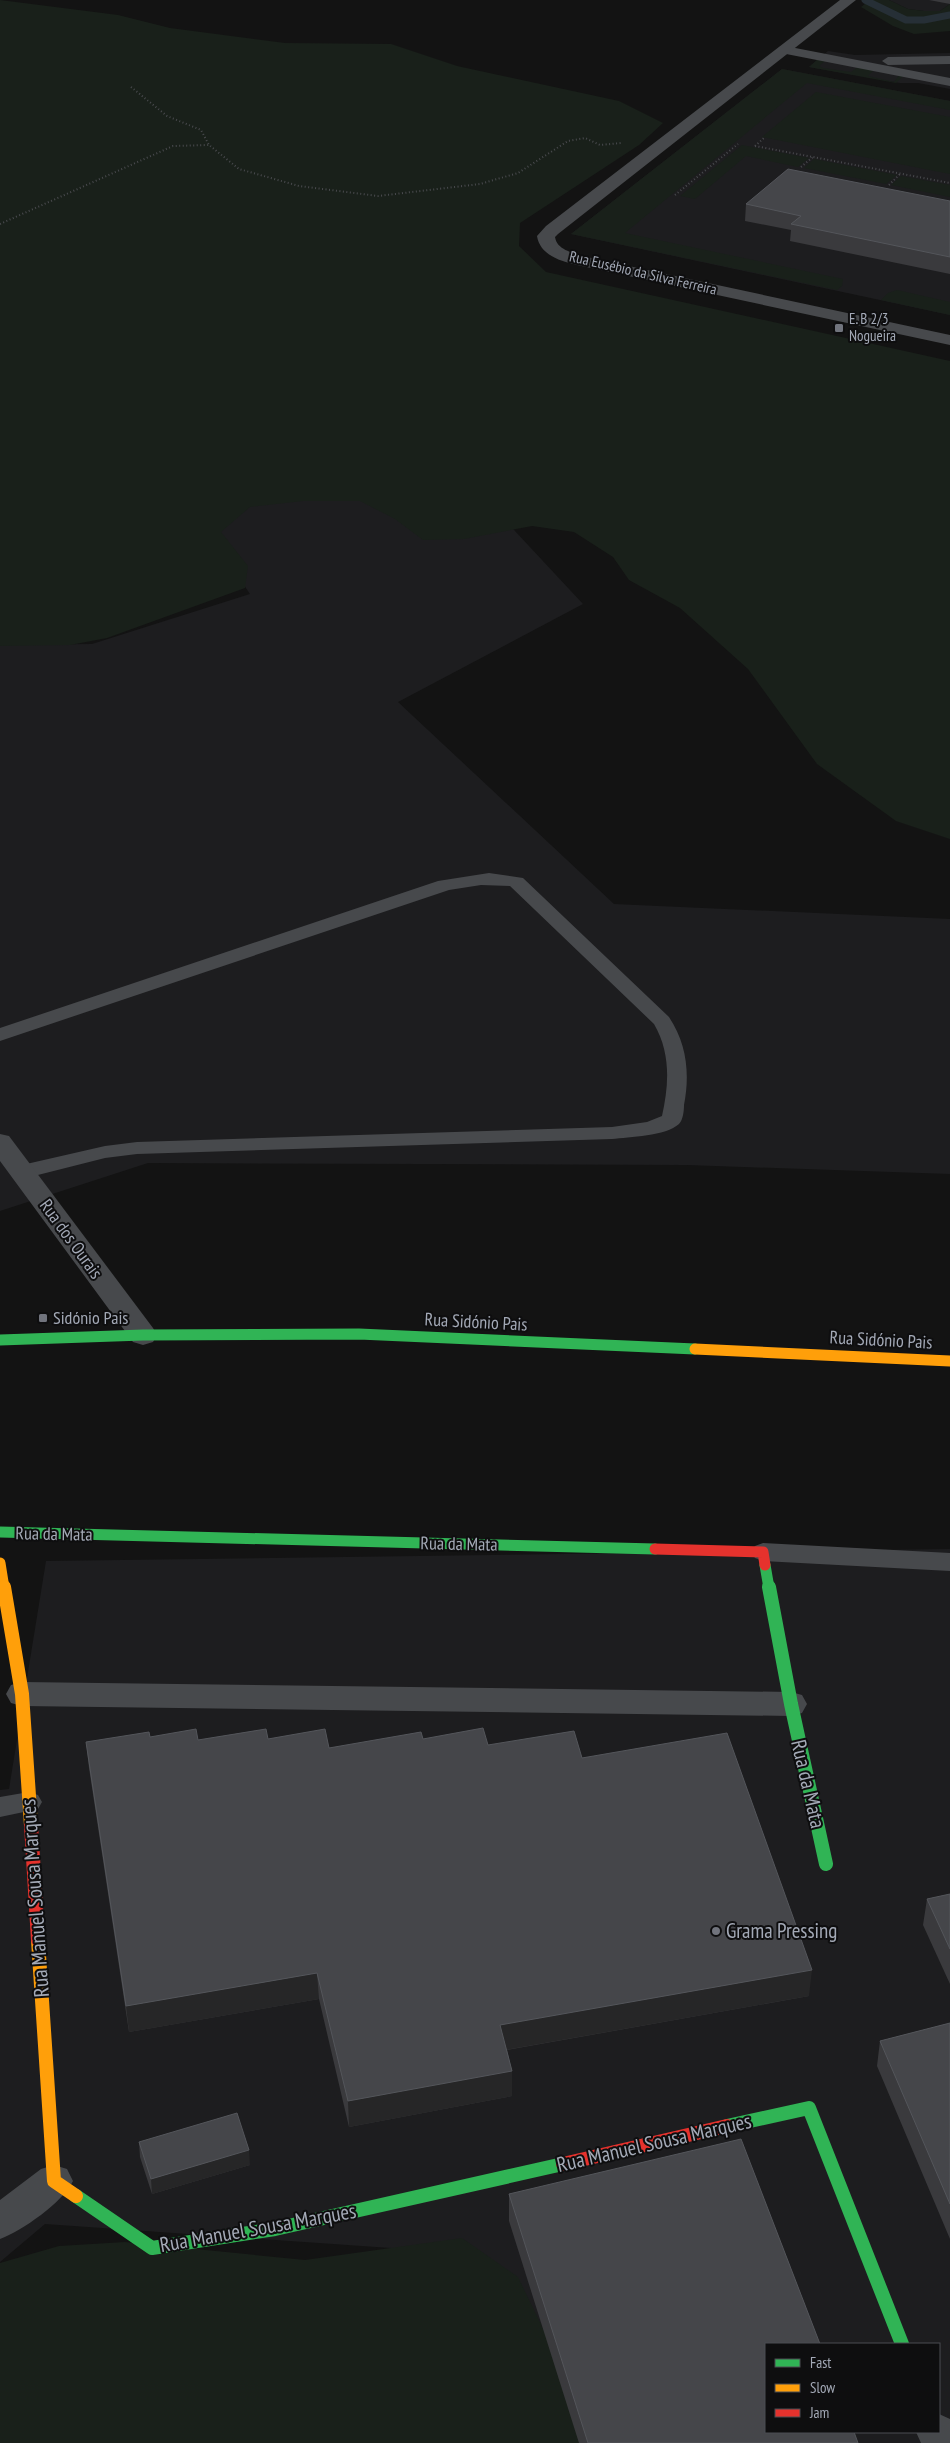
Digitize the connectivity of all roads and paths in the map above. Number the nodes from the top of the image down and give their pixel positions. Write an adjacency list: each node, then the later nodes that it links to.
1 (849, 0): 2 (street, Rua Eusébio da Silva Ferreira)
2 (785, 50): 4 (lane); 10 (street, Rua Eusébio da Silva Ferreira)
3 (950, 60): 4 (lane)
4 (858, 63): 5 (lane); 6 (lane); 7 (lane)
5 (950, 67)
6 (950, 73)
7 (950, 82)
8 (131, 87): 12 (path)
9 (764, 138): 13 (path)
10 (669, 140): 12 (path); 20 (street, Rua Eusébio da Silva Ferreira)
11 (738, 144): 18 (path)
12 (209, 145): 19 (path)
13 (813, 157): 14 (path); 15 (path)
14 (801, 167)
15 (901, 174): 16 (path); 17 (path)
16 (950, 183)
17 (889, 185)
18 (675, 195)
19 (0, 224)
20 (950, 340)
21 (0, 1035): 23 (lane)
22 (0, 1142): 23 (street, Rua dos Ourais)
23 (22, 1172): 24 (street, Rua dos Ourais)
24 (143, 1335): 25 (street, Rua Sidónio Pais); 26 (street, Rua Sidónio Pais)
25 (0, 1340)
26 (950, 1361)
27 (0, 1532): 28 (street, Rua da Mata)
28 (763, 1552): 29 (lane); 32 (street, Rua da Mata)
29 (950, 1562)
30 (0, 1563): 31 (street, Rua Manuel Sousa Marques)
31 (22, 1694): 32 (street); 33 (street, Rua Manuel Sousa Marques)
32 (791, 1704): 35 (street, Rua da Mata)
33 (29, 1802): 34 (lane); 36 (street, Rua Manuel Sousa Marques)
34 (0, 1807)
35 (826, 1864)
36 (54, 2181): 37 (street); 38 (street, Rua Manuel Sousa Marques)
37 (0, 2222)
38 (902, 2343)

